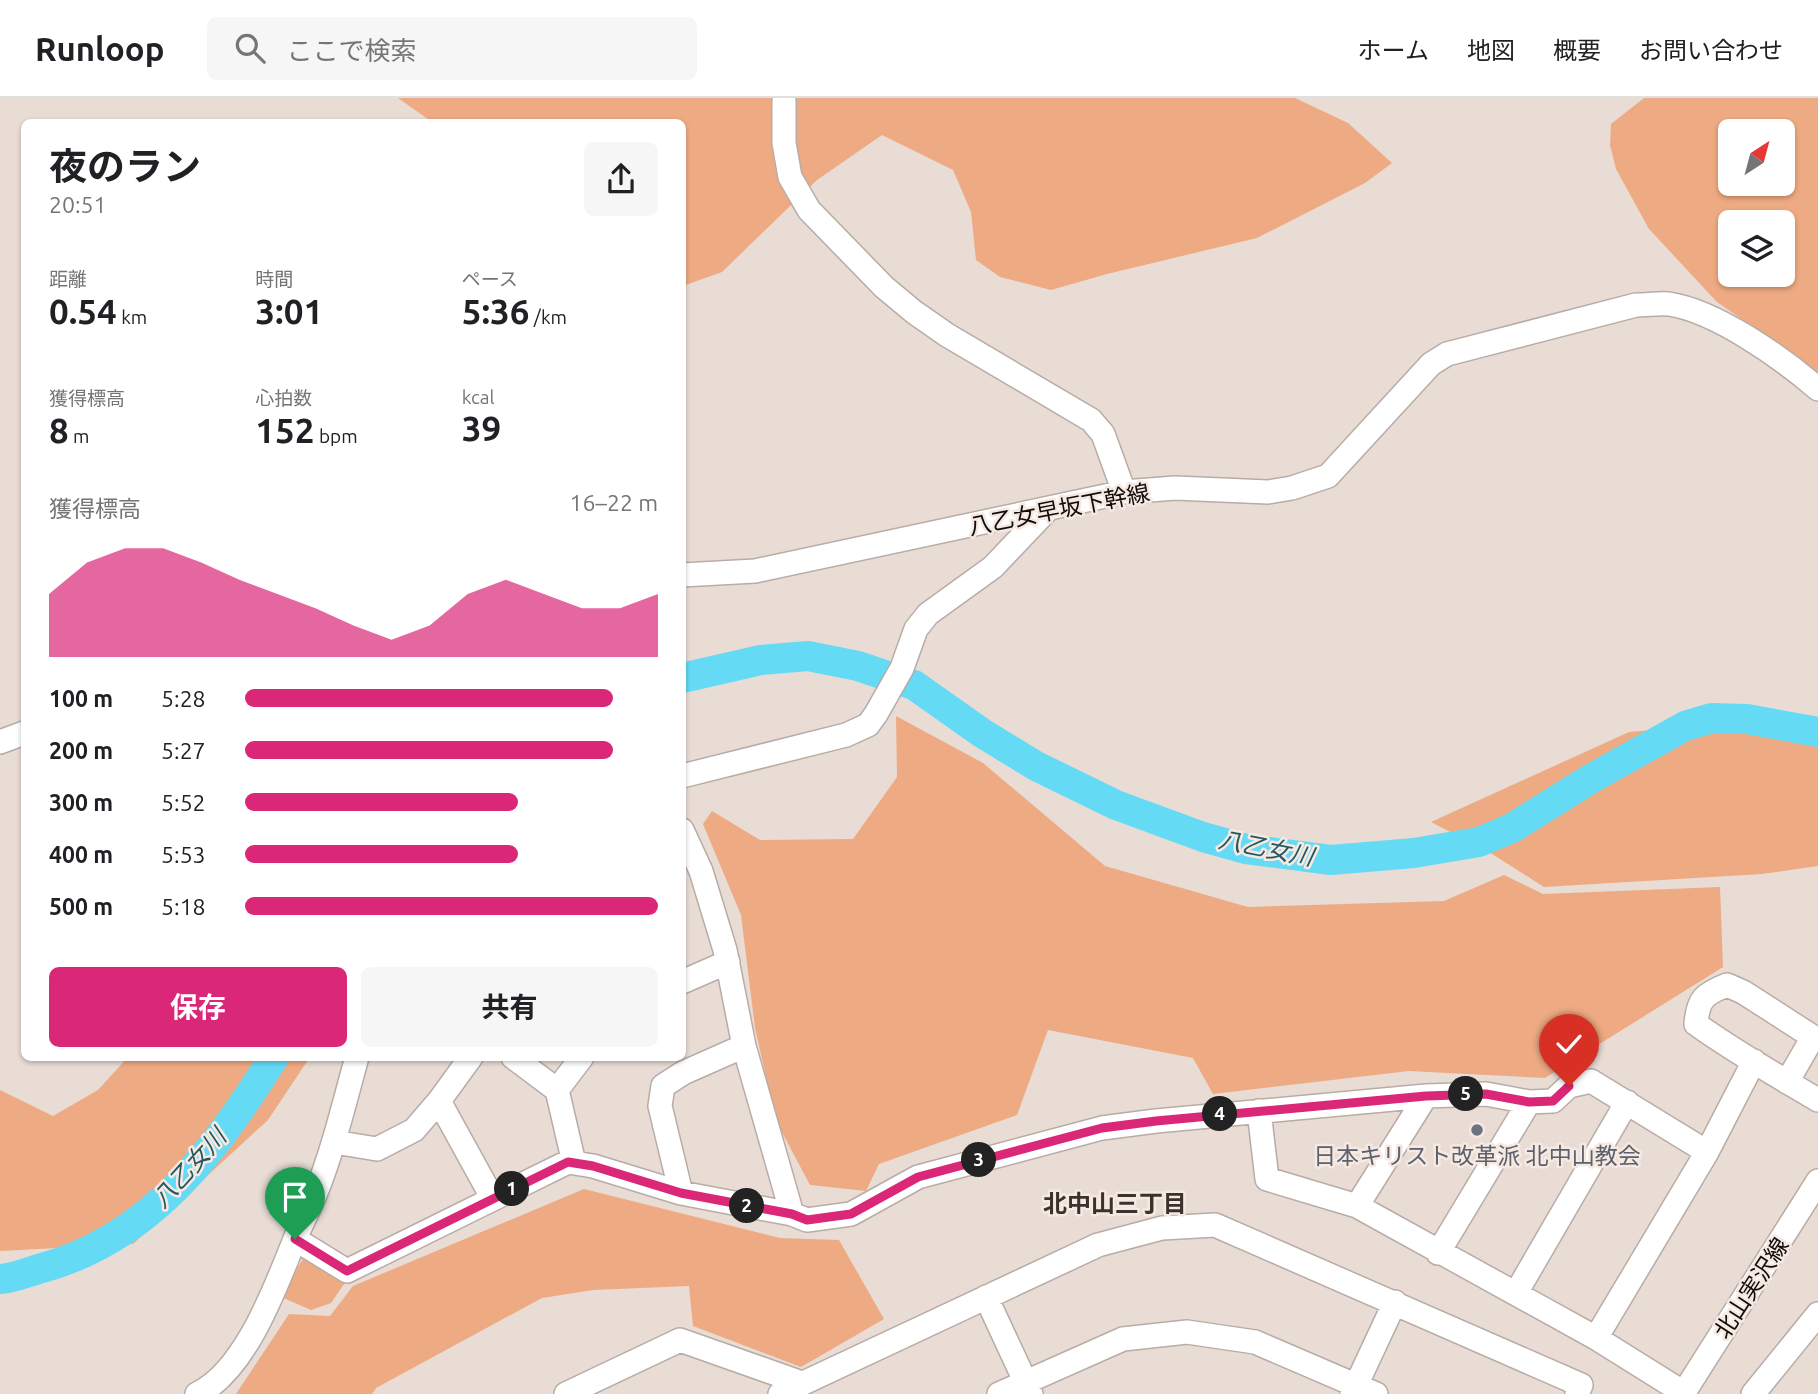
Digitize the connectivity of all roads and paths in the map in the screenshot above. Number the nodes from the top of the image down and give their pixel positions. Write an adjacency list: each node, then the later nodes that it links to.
1 (784, 101): 3 (street)
2 (1818, 389): 3 (street, 八乙女早坂下幹線)
3 (1124, 492): 4 (street, 八乙女早坂下幹線)
4 (1049, 508): 5 (street, 八乙女早坂下幹線); 8 (street)
5 (686, 575)
6 (21, 734): 7 (street)
7 (0, 742)
8 (686, 775)
9 (686, 848): 10 (street)
10 (692, 875): 11 (street)
11 (728, 962): 12 (street); 13 (street)
12 (686, 980)
13 (744, 1046): 31 (street); 34 (street)
14 (356, 1061): 27 (street)
15 (468, 1061): 23 (street)
16 (518, 1061): 20 (street)
17 (579, 1061): 20 (street)
18 (1754, 1061): 19 (street); 19 (street); 28 (street)
19 (1787, 1082): 22 (street)
20 (557, 1090): 29 (street)
21 (1426, 1096): 24 (street); 26 (street); 33 (street)
22 (1818, 1100)
23 (439, 1101): 27 (street); 32 (street)
24 (1529, 1102): 25 (street); 36 (street)
25 (1627, 1102): 28 (street); 37 (street)
26 (1259, 1111): 33 (street); 34 (street)
27 (334, 1142): 35 (street)
28 (1707, 1152): 41 (street)
29 (574, 1163): 31 (street); 32 (street)
30 (1818, 1181): 45 (street, 北山実沢線)
31 (681, 1193): 34 (street)
32 (493, 1199): 35 (street)
33 (1357, 1206): 36 (street)
34 (792, 1214)
35 (295, 1239): 46 (street)
36 (1438, 1253): 37 (street)
37 (1516, 1293): 41 (street)
38 (986, 1297): 39 (street); 42 (street); 43 (street)
39 (1395, 1302): 44 (street); 50 (street)
40 (1813, 1326): 51 (street)
41 (1596, 1338): 45 (street)
42 (802, 1383): 47 (street); 48 (street)
43 (1028, 1388): 44 (street); 49 (street)
44 (1361, 1391)
45 (1683, 1393)
46 (197, 1394)
47 (566, 1394)
48 (780, 1394)
49 (999, 1394)
50 (1577, 1394)
51 (1753, 1394)

